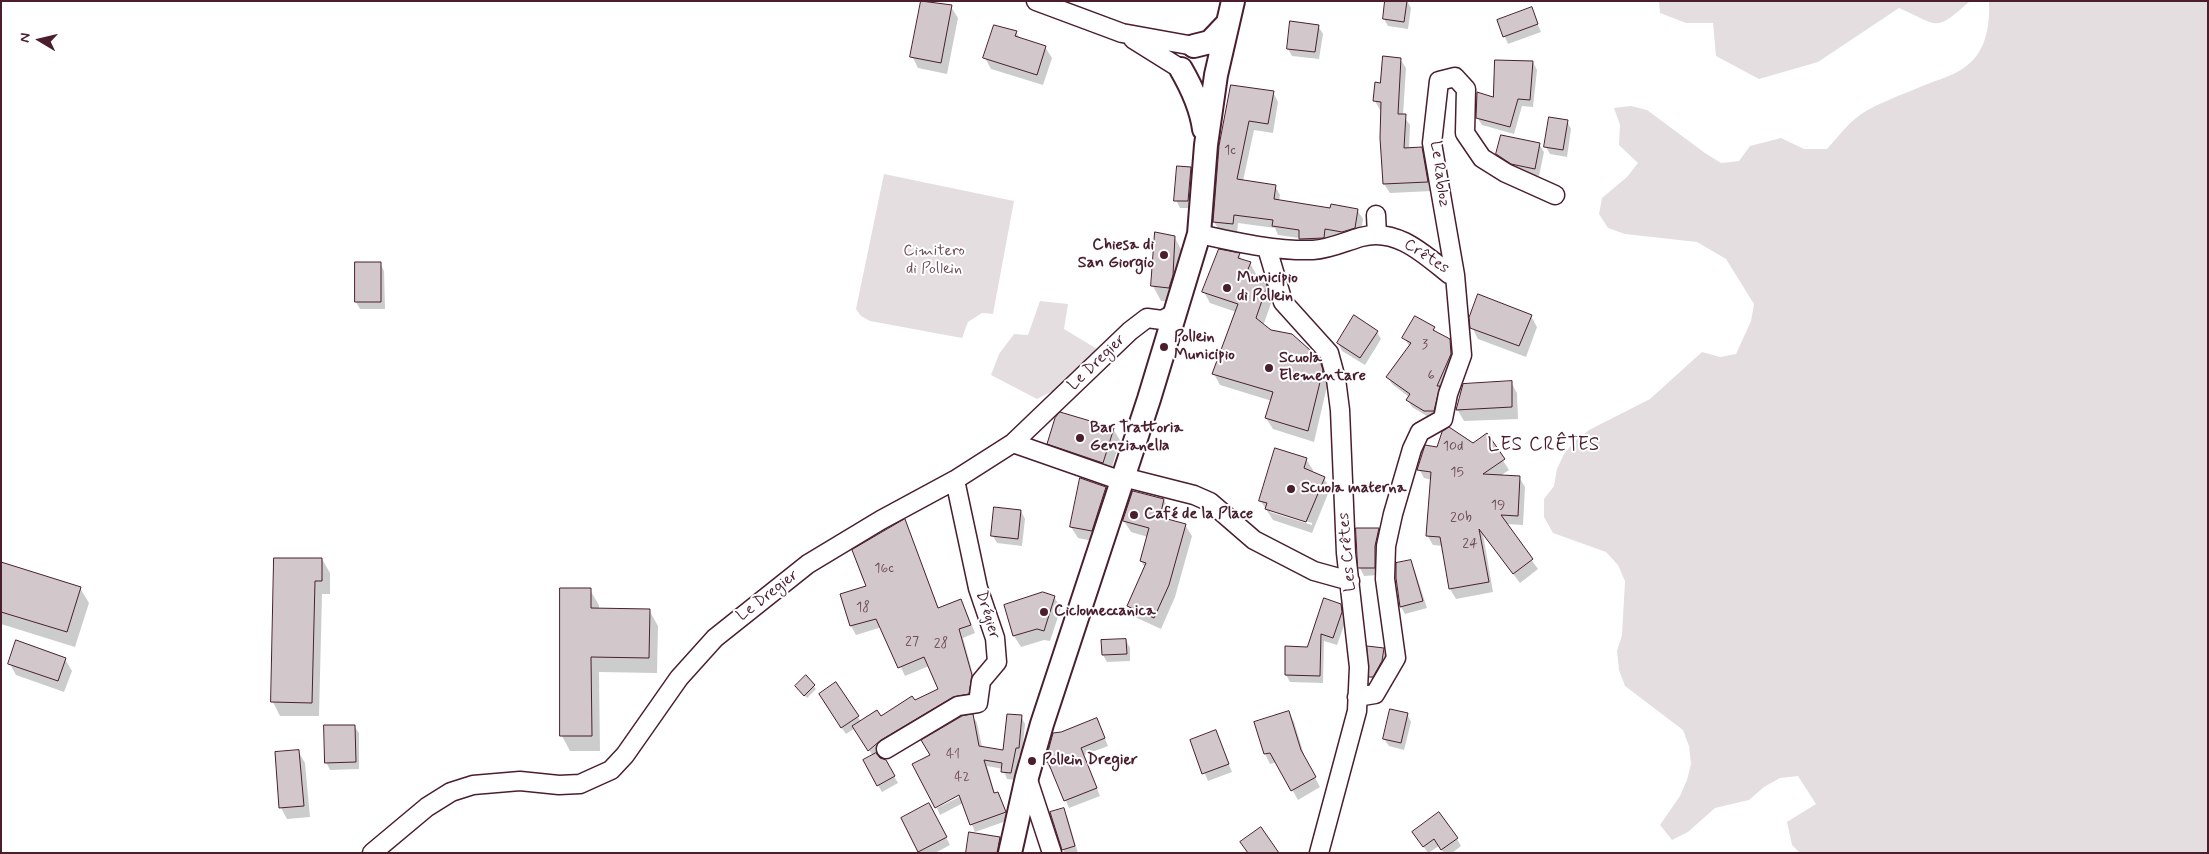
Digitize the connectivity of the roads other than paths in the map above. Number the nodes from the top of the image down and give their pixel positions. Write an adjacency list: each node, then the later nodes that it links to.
1 (1036, 1): 3 (street)
2 (1231, 12): 4 (main road); 5 (main road)
3 (1122, 33): 4 (street); 6 (street)
4 (1194, 46): 5 (main road)
5 (1216, 62): 6 (main road); 7 (main road)
6 (1181, 69): 7 (main road)
7 (1206, 145): 10 (main road)
8 (1555, 195): 13 (street, Le Rabloz)
9 (1376, 216): 11 (street)
10 (1199, 234): 12 (street); 14 (main road)
11 (1377, 235): 12 (street); 13 (street, Crêtes)
12 (1268, 248): 18 (street, Les Crêtes)
13 (1455, 275): 19 (street, Crêtes)
14 (1174, 314): 15 (street, Le Dregier); 16 (main road)
15 (1013, 443): 16 (street); 17 (street, Le Dregier)
16 (1122, 479): 18 (street); 21 (main road)
17 (955, 480): 20 (street, Drégier); 22 (street, Le Dregier)
18 (1350, 581): 19 (street, Les Crêtes)
19 (1357, 697): 25 (street, Les Crêtes)
20 (886, 749)
21 (1027, 777): 23 (main road); 24 (street)
22 (372, 853)
23 (1010, 853)
24 (1052, 853)
25 (1318, 853)

